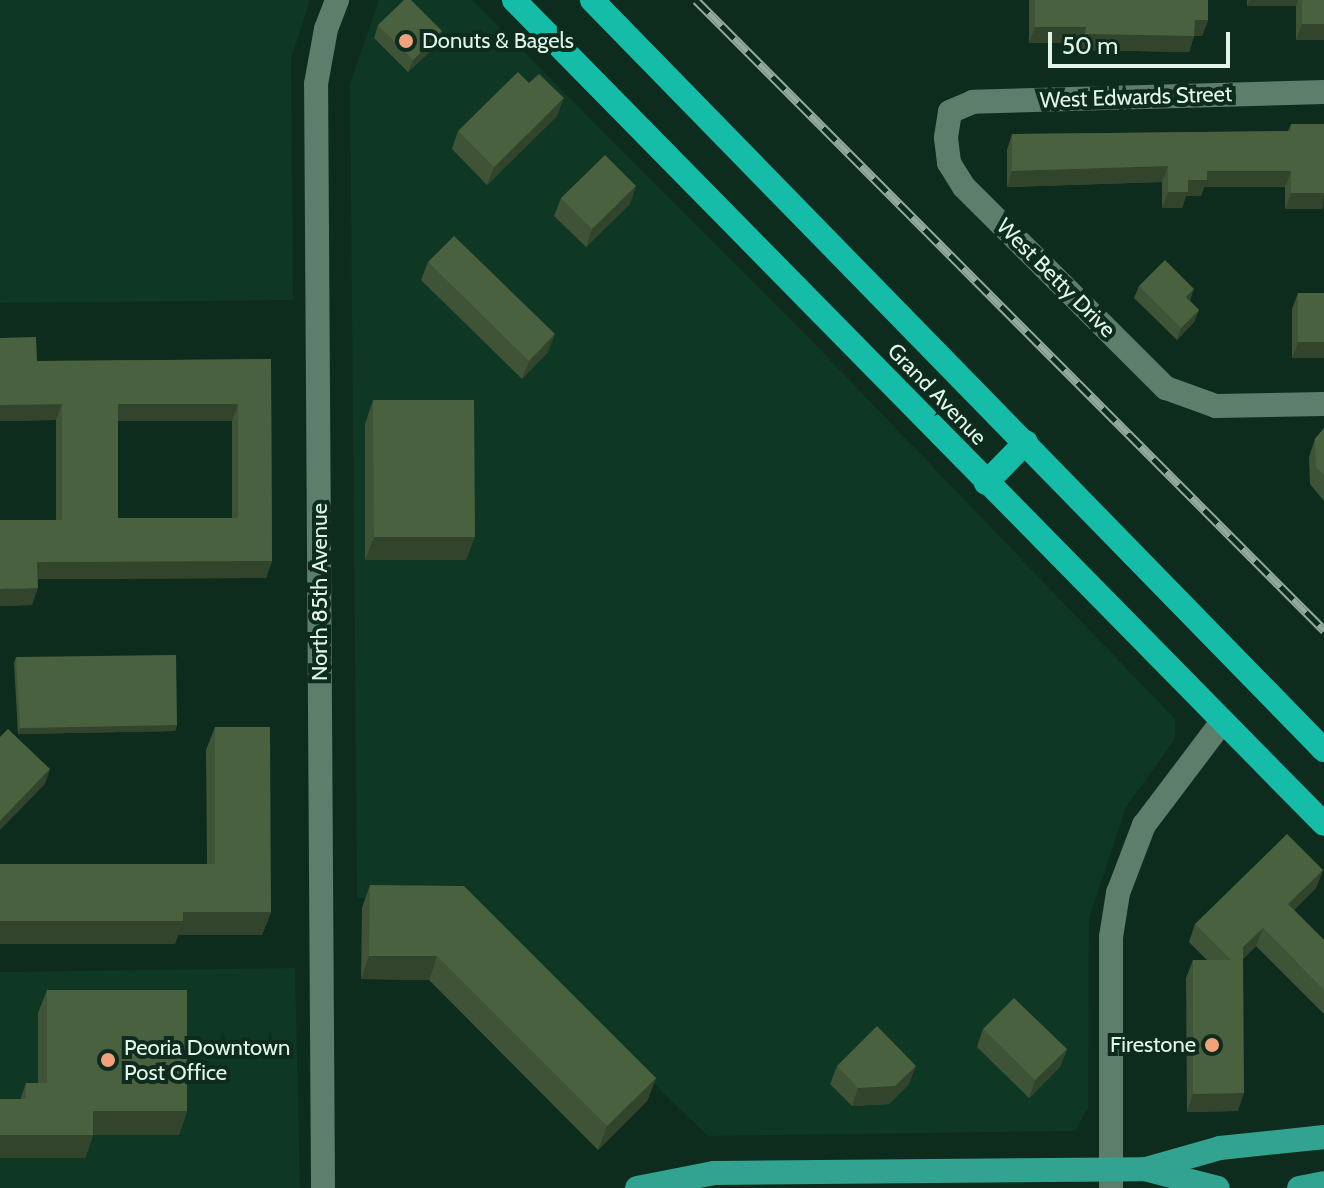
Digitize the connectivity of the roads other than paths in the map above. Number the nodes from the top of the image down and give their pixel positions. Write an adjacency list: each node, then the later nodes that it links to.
1 (337, 0): 16 (street, North 85th Avenue)
2 (514, 0): 8 (highway, Grand Avenue)
3 (592, 0): 7 (highway, Grand Avenue)
4 (1324, 92): 5 (street, West Edwards Street)
5 (950, 112): 6 (street, West Betty Drive)
6 (1324, 404)
7 (1026, 442): 8 (highway); 10 (highway, Grand Avenue)
8 (986, 483): 9 (highway, Grand Avenue)
9 (1222, 722): 11 (highway, Grand Avenue); 14 (street)
10 (1324, 750)
11 (1324, 824)
12 (1324, 1137): 13 (main road)
13 (1144, 1169): 14 (main road); 18 (main road)
14 (1111, 1179): 17 (main road)
15 (1324, 1183): 19 (main road)
16 (323, 1188)
17 (637, 1188)
18 (1218, 1188)
19 (1299, 1188)

